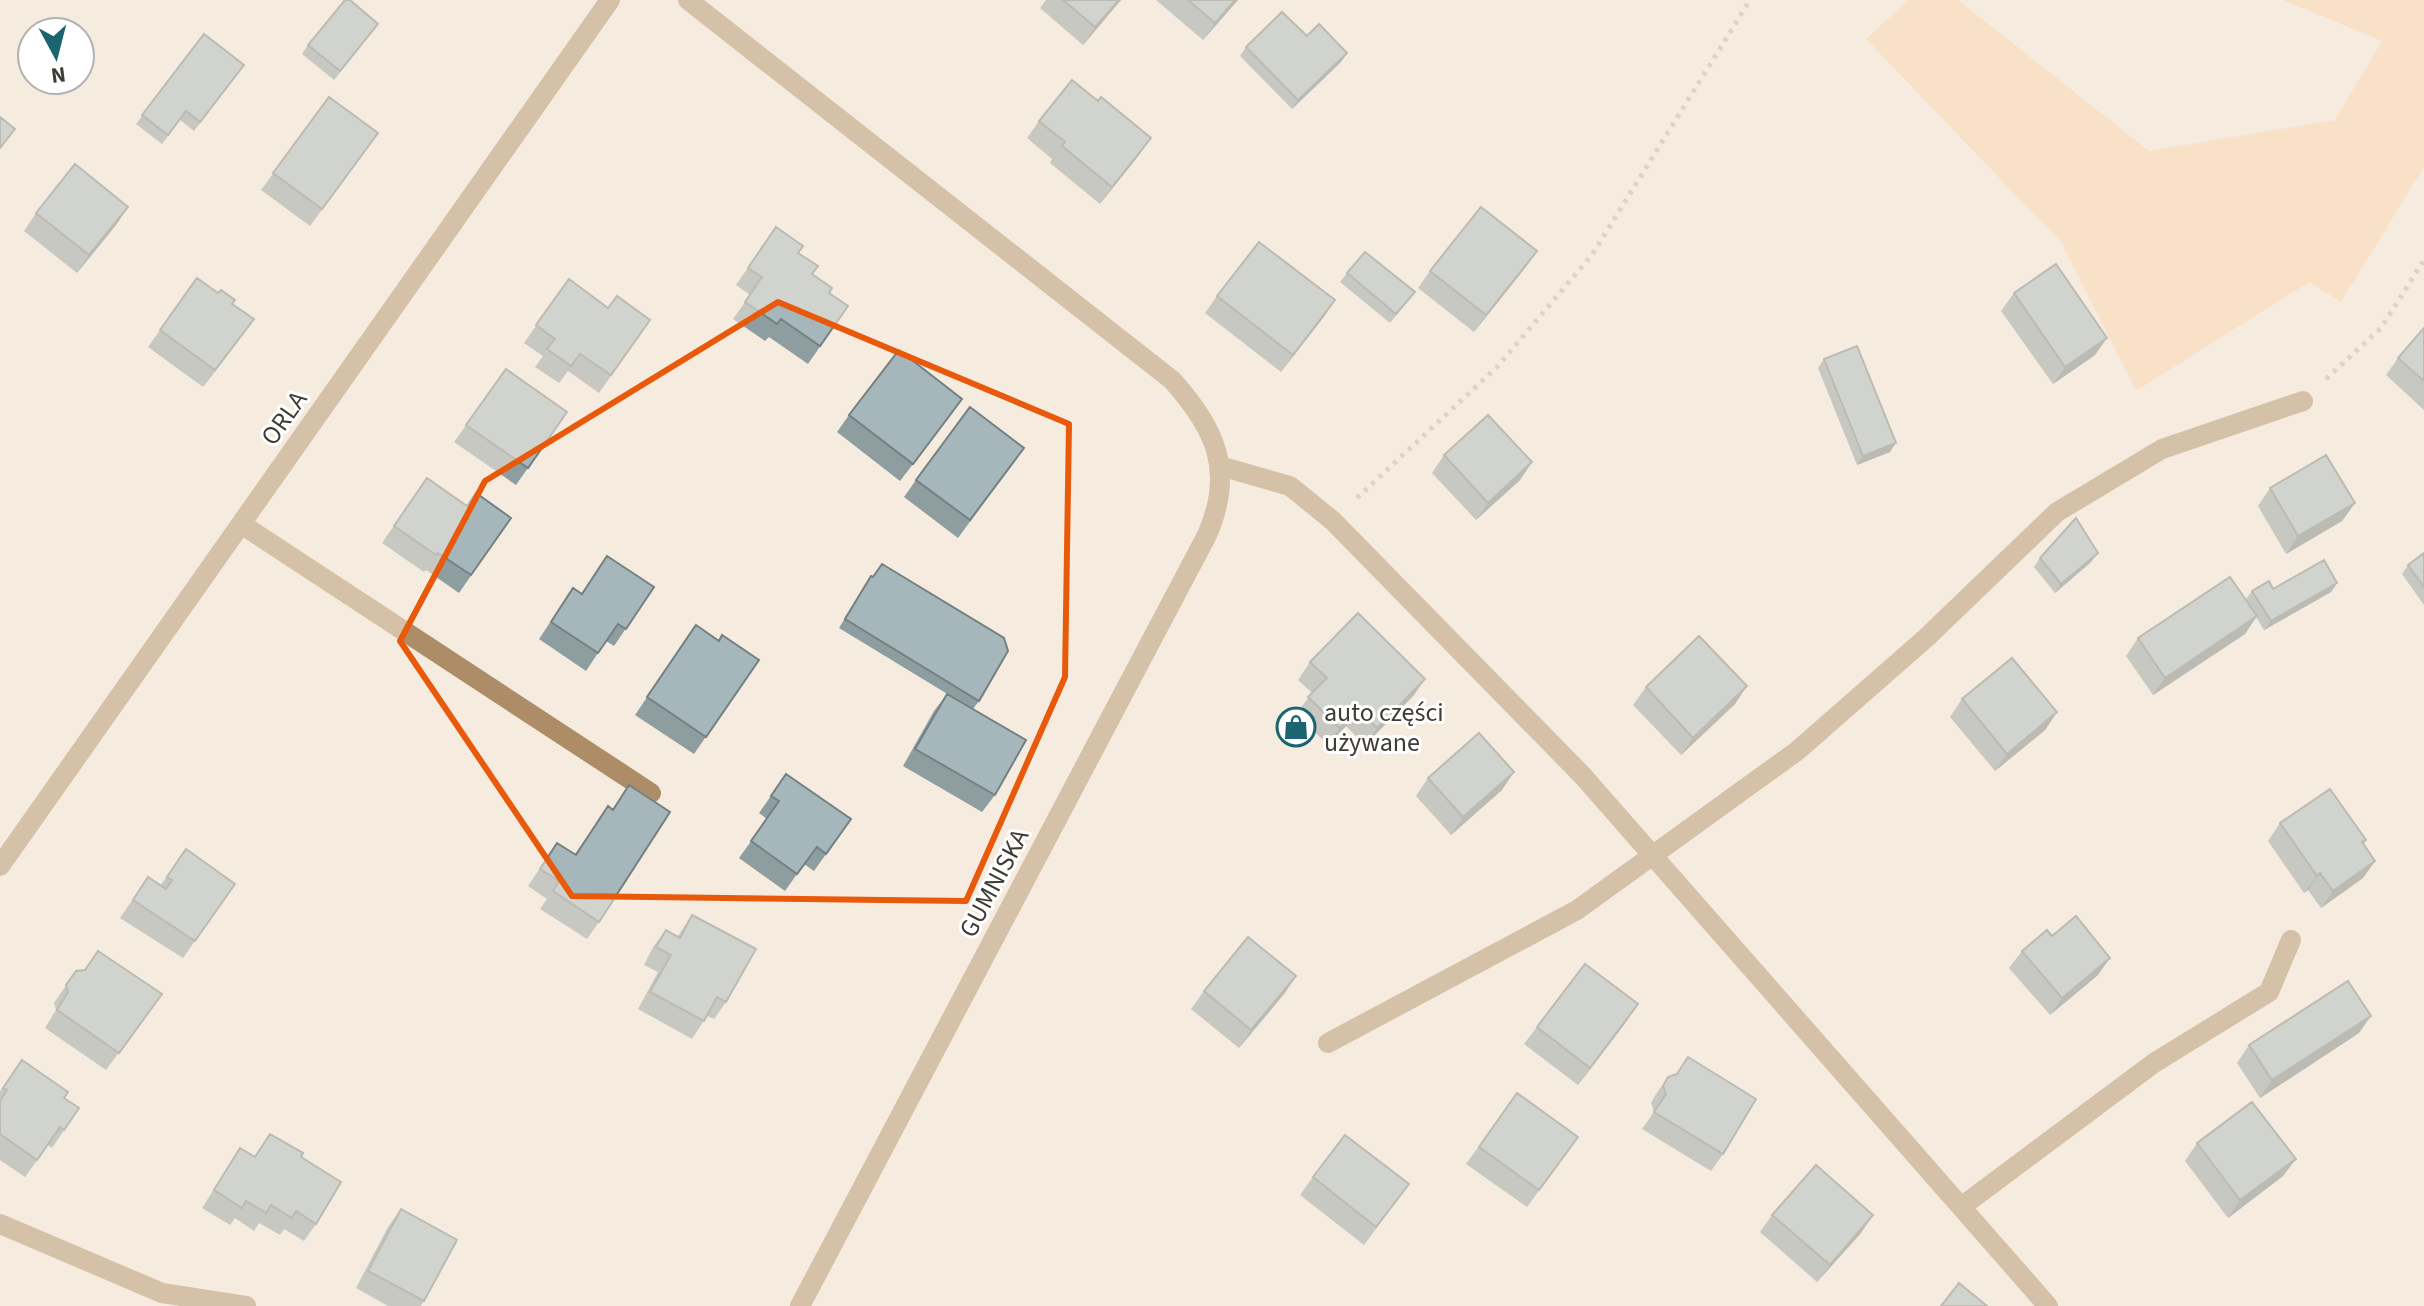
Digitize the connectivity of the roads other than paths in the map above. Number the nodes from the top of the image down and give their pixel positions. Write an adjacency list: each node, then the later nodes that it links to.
1 (610, 0): 5 (street, ORLA)
2 (688, 0): 4 (street)
3 (2303, 401): 7 (street)
4 (1221, 473): 7 (street); 14 (street, GUMNISKA)
5 (241, 524): 6 (street); 8 (street, ORLA)
6 (651, 793)
7 (1652, 855): 10 (street); 11 (street)
8 (0, 866)
9 (2291, 940): 11 (street)
10 (1328, 1043)
11 (1961, 1207): 15 (street)
12 (0, 1224): 13 (street)
13 (246, 1306)
14 (800, 1306)
15 (2048, 1306)

